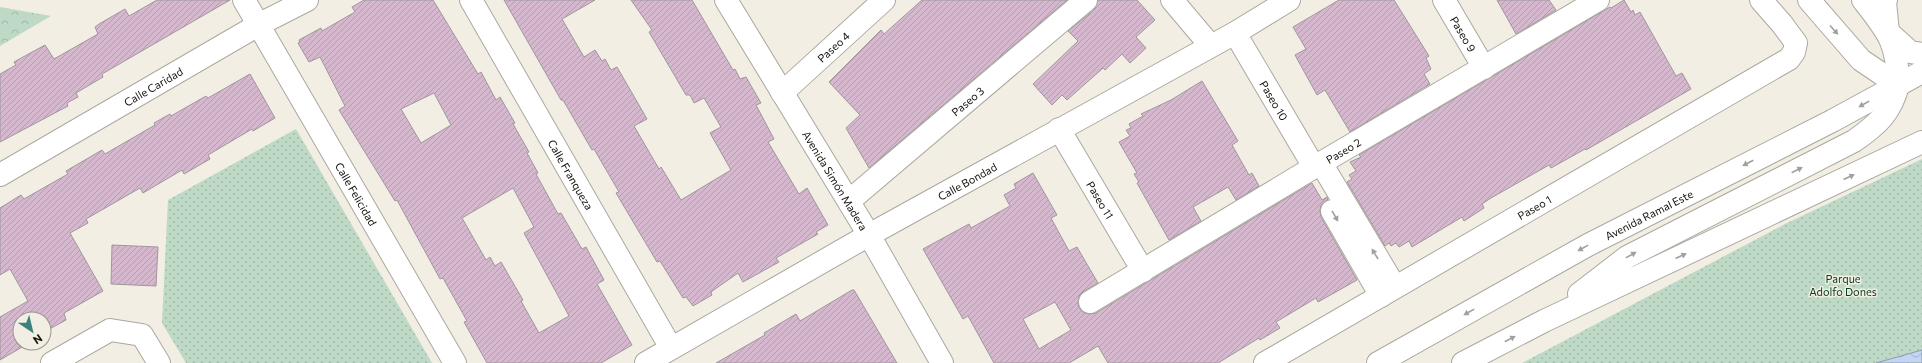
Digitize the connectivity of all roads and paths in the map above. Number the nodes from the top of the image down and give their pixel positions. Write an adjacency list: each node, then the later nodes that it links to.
1 (244, 0): 15 (street, Calle Felicidad)
2 (307, 0): 15 (street, Calle Caridad)
3 (471, 0): 35 (street, Calle Franqueza)
4 (726, 0): 24 (street, Avenida Simón Madera)
5 (884, 0): 24 (street, Paseo 4)
6 (1086, 0): 29 (street, Paseo 3)
7 (1172, 0): 18 (street)
8 (1289, 0): 17 (street, Calle Bondad)
9 (1444, 0): 20 (street, Paseo 9)
10 (1598, 0): 20 (street, Paseo 2)
11 (1761, 0): 32 (street, Paseo 1)
12 (1810, 0): 22 (street, one-way to 22)
13 (1863, 0): 16 (street)
14 (1886, 0): 16 (street)
15 (260, 24): 28 (street, Calle Caridad); 38 (street, Calle Felicidad)
16 (1888, 32): 19 (street); 22 (street)
17 (1235, 33): 18 (street, Calle Bondad); 27 (street, Paseo 10)
18 (1210, 46): 25 (street, Calle Bondad)
19 (1922, 54)
20 (1484, 68): 27 (street, Paseo 2)
21 (1922, 72): 22 (street, Avenida Ramal Este)
22 (1898, 85): 23 (street); 34 (street, one-way to 22); 42 (street, Avenida Ramal Este, one-way to 42)
23 (1922, 91)
24 (782, 93): 29 (street, Avenida Simón Madera)
25 (1059, 129): 30 (street, Calle Bondad); 31 (street, Paseo 11)
26 (1922, 142): 34 (street, one-way to 26)
27 (1315, 167): 31 (street, Paseo 2); 32 (street, Paseo 10)
28 (0, 175)
29 (849, 201): 30 (street, Avenida Simón Madera)
30 (869, 235): 35 (street, Calle Bondad); 40 (street, Avenida Simón Madera)
31 (1143, 270): 33 (street, Paseo 2)
32 (1388, 292): 41 (street, Paseo 1)
33 (1090, 302)
34 (1544, 321): 43 (street, one-way to 34)
35 (671, 348): 39 (street, Calle Bondad)
36 (52, 363): 37 (street)
37 (159, 363)
38 (455, 363)
39 (646, 363)
40 (942, 363)
41 (1264, 363)
42 (1378, 363)
43 (1463, 363)

